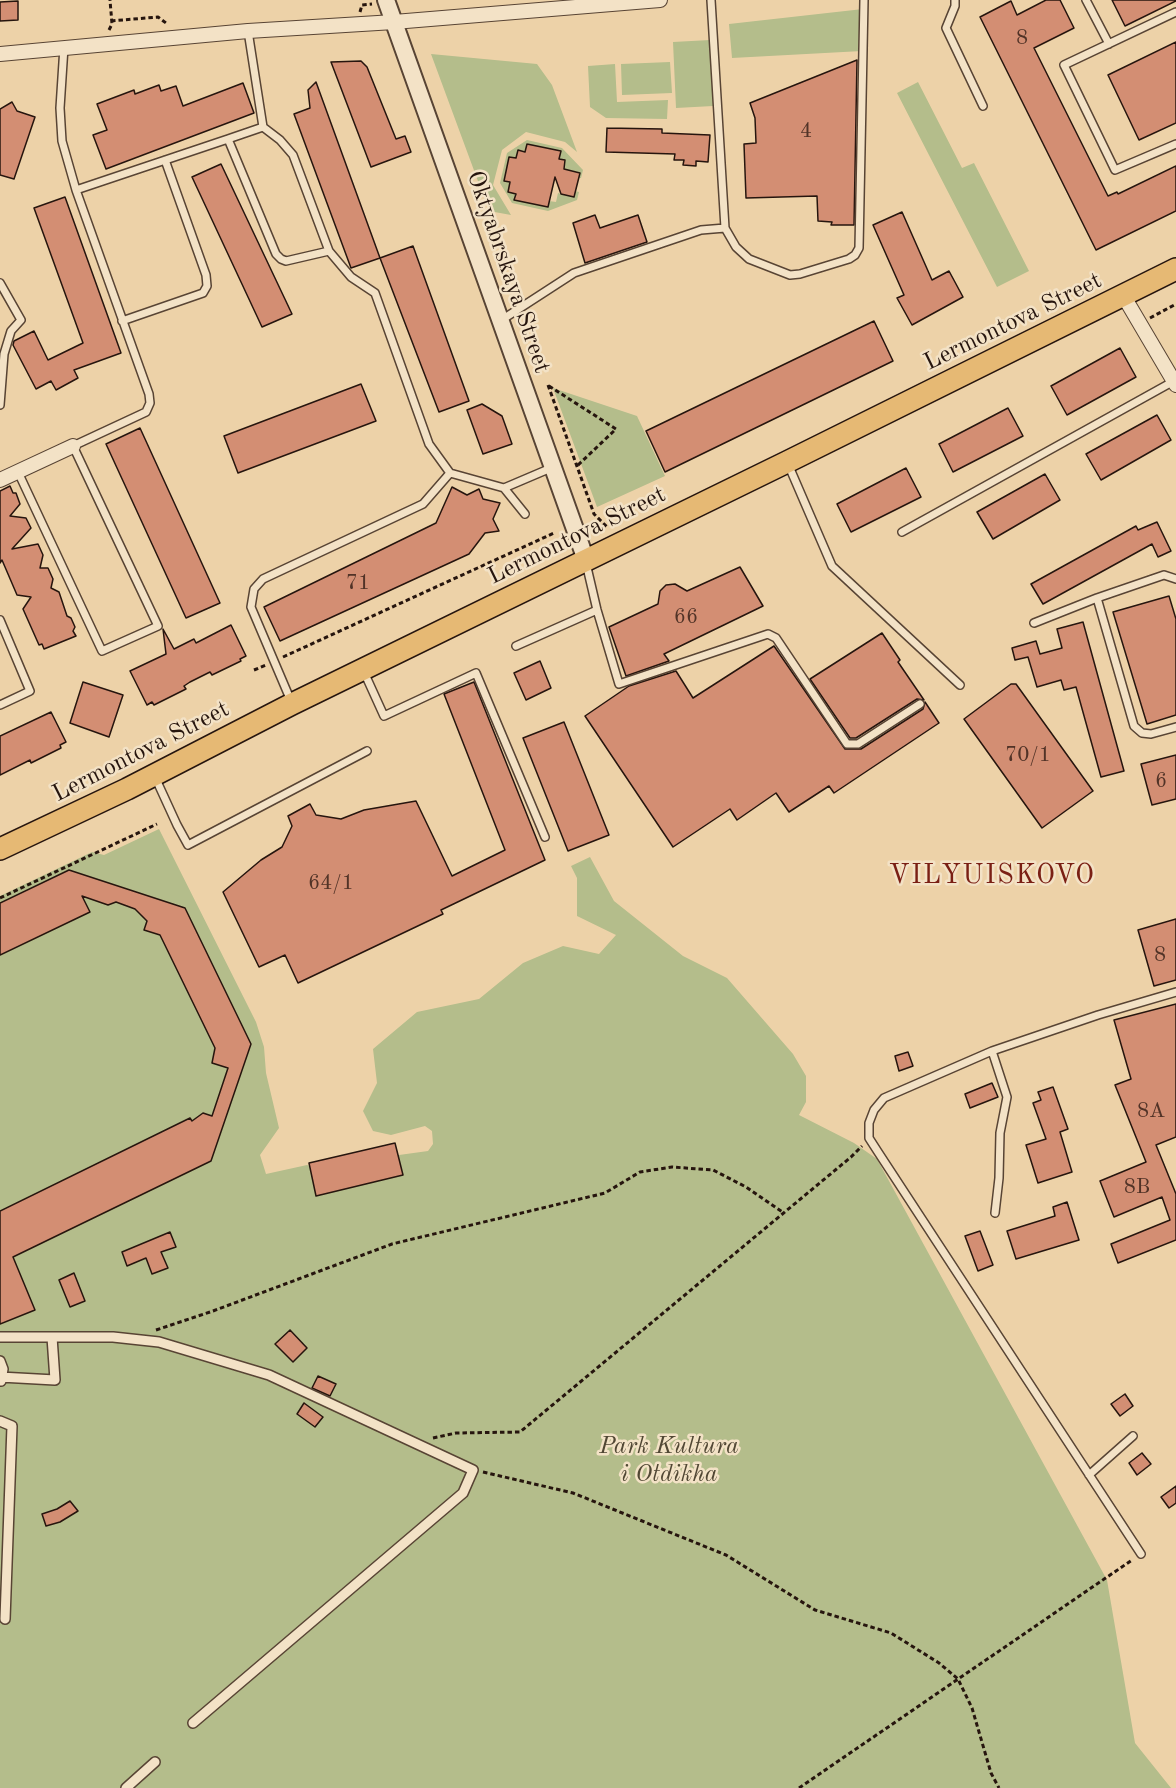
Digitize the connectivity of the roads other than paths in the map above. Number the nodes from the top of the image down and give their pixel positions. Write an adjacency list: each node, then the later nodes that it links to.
1 (386, 0): 8 (street, Oktyabrskaya Street)
2 (660, 0): 8 (street)
3 (711, 0): 19 (lane)
4 (864, 0): 19 (lane)
5 (955, 0): 13 (lane)
6 (1086, 0): 10 (lane)
7 (1176, 12): 10 (lane)
8 (394, 22): 9 (street); 25 (street, Oktyabrskaya Street)
9 (248, 31): 11 (street); 14 (lane)
10 (1108, 44): 16 (lane)
11 (64, 47): 12 (street); 18 (lane)
12 (0, 54)
13 (983, 106)
14 (263, 127): 15 (lane); 20 (lane)
15 (228, 139): 17 (lane); 20 (lane)
16 (1176, 144)
17 (165, 160): 18 (lane); 24 (lane)
18 (76, 190): 24 (lane)
19 (725, 228): 25 (lane)
20 (329, 250): 32 (lane)
21 (1176, 269): 23 (main road, Lermontova Street)
22 (0, 283): 27 (lane)
23 (1123, 296): 26 (street); 29 (main road, Lermontova Street)
24 (122, 321): 28 (lane)
25 (499, 322): 30 (street, Oktyabrskaya Street)
26 (1175, 383): 36 (lane)
27 (0, 405)
28 (73, 446): 31 (street); 31 (lane)
29 (787, 462): 37 (main road, Lermontova Street); 45 (lane)
30 (552, 468): 34 (lane); 37 (street, Oktyabrskaya Street)
31 (18, 472): 33 (street)
32 (450, 473): 34 (lane); 46 (lane)
33 (0, 480)
34 (504, 488): 35 (lane)
35 (525, 514)
36 (902, 532)
37 (586, 560): 40 (lane); 44 (main road, Lermontova Street)
38 (1176, 579): 39 (lane)
39 (1097, 598): 42 (lane); 49 (lane)
40 (597, 610): 43 (lane); 47 (lane)
41 (0, 620): 48 (lane)
42 (1034, 623)
43 (516, 646)
44 (363, 669): 46 (main road, Lermontova Street); 52 (lane)
45 (960, 685)
46 (292, 704): 51 (main road, Lermontova Street)
47 (920, 704)
48 (0, 705)
49 (1176, 727)
50 (367, 751): 51 (lane)
51 (154, 775): 53 (main road, Lermontova Street)
52 (545, 837)
53 (0, 849)
54 (1176, 992): 55 (lane)
55 (992, 1051): 56 (lane); 63 (lane)
56 (995, 1213)
57 (52, 1337): 58 (street); 60 (street); 66 (street)
58 (0, 1338)
59 (0, 1361): 60 (street)
60 (1, 1379)
61 (0, 1420): 65 (street)
62 (1133, 1436): 63 (lane)
63 (1089, 1475): 64 (lane)
64 (1141, 1554)
65 (5, 1619)
66 (193, 1722)
67 (155, 1762): 68 (street)
68 (126, 1788)

